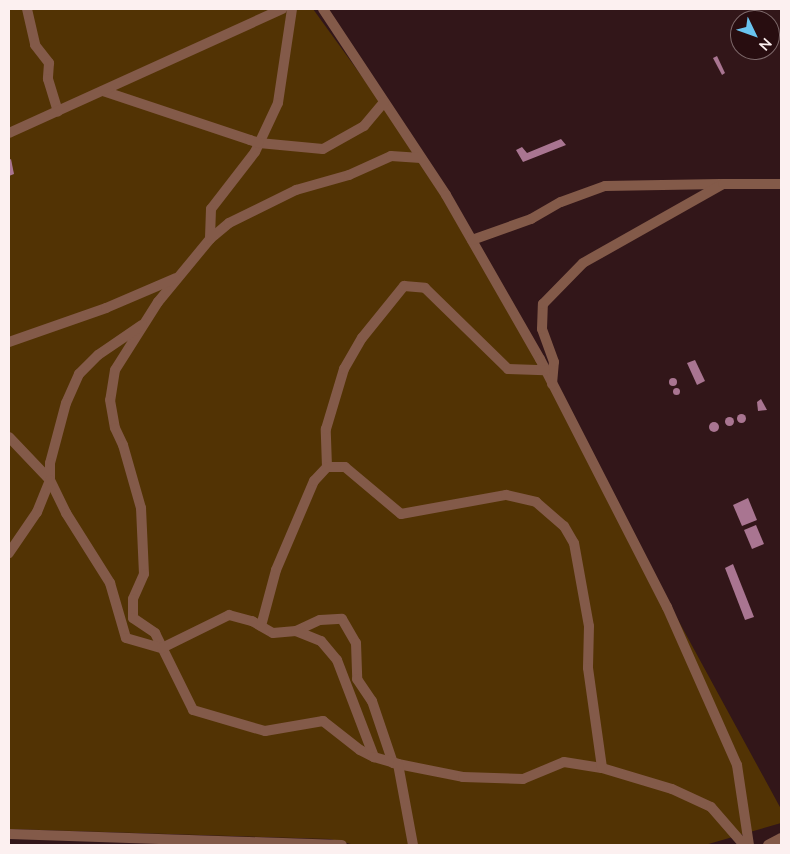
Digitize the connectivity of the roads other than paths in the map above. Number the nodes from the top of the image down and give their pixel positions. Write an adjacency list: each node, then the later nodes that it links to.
1 (27, 9): 7 (street)
2 (282, 9): 5 (street)
3 (292, 9): 12 (street)
4 (323, 9): 6 (street)
5 (103, 91): 6 (street); 7 (street)
6 (384, 102): 9 (street)
7 (58, 110): 8 (street)
8 (9, 133)
9 (421, 158): 12 (street); 13 (street)
10 (723, 184): 11 (street); 13 (street); 18 (street)
11 (781, 184)
12 (210, 239): 14 (street)
13 (472, 240): 17 (street)
14 (177, 278): 15 (street); 16 (street)
15 (142, 325): 21 (street); 25 (street)
16 (9, 342)
17 (545, 370): 18 (street); 20 (street)
18 (552, 385): 34 (street)
19 (9, 438): 21 (street)
20 (327, 467): 23 (street); 28 (street)
21 (50, 480): 22 (street); 25 (street)
22 (9, 553)
23 (261, 626): 24 (street); 25 (street)
24 (296, 631): 26 (street); 27 (street)
25 (162, 648): 26 (street)
26 (374, 757): 27 (street)
27 (398, 764): 28 (street); 32 (street)
28 (602, 768): 33 (street)
29 (9, 834): 31 (street)
30 (781, 838): 35 (street)
31 (342, 845)
32 (413, 845)
33 (744, 845)
34 (749, 845)
35 (768, 845)

